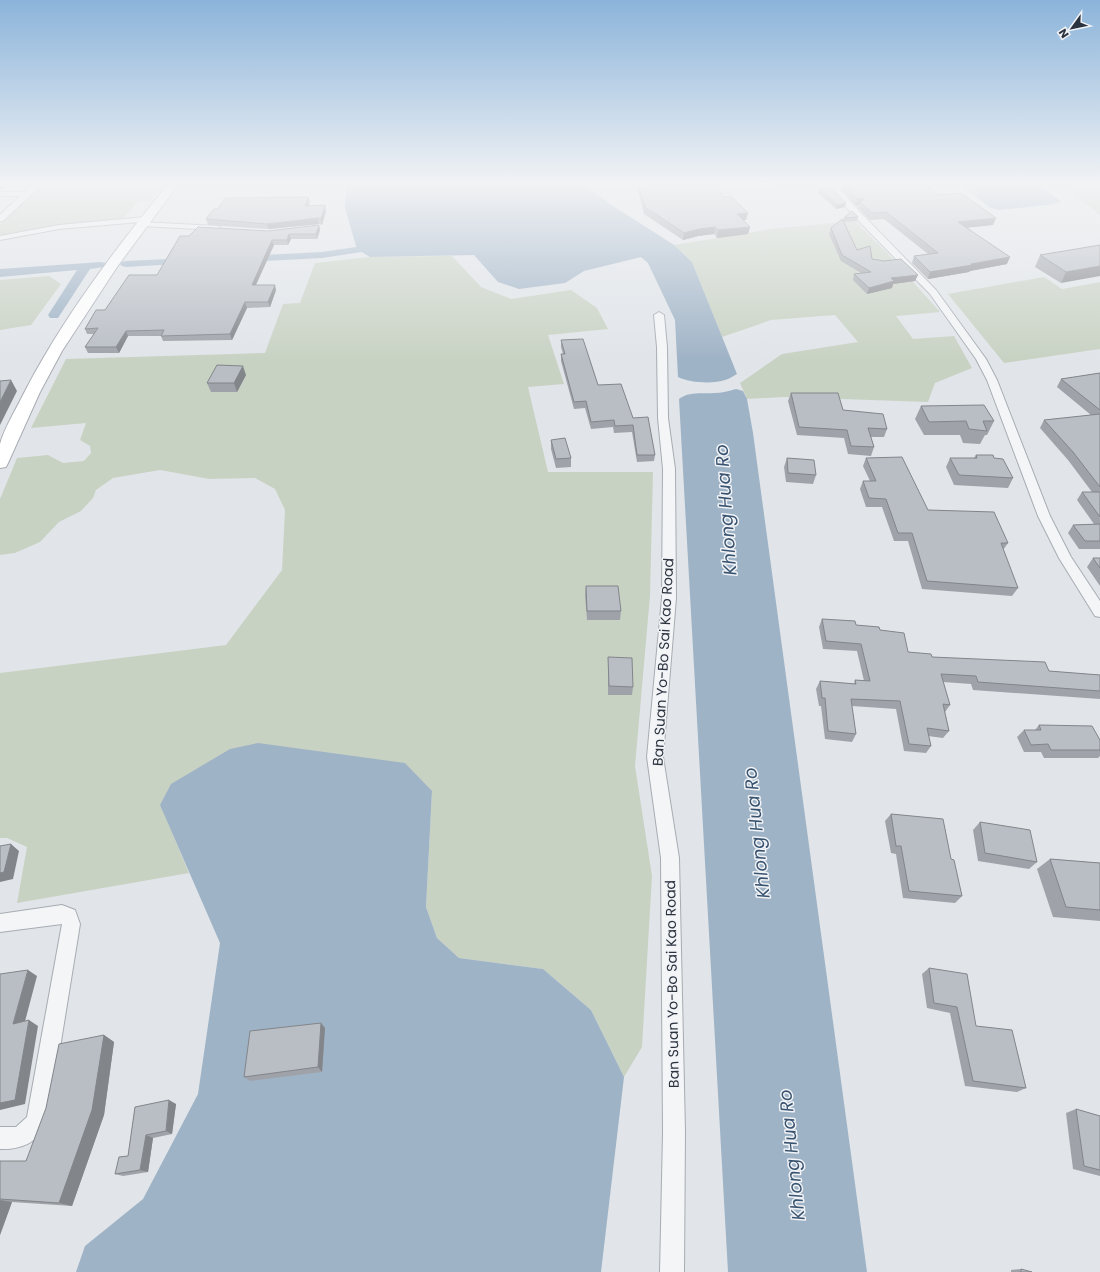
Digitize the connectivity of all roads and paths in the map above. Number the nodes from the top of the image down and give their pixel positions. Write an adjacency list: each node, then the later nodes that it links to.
1 (129, 241): 4 (main road)
2 (884, 241): 5 (street)
3 (659, 315): 8 (street, Ban Suan Yo-Bo Sai Kao Road)
4 (0, 463)
5 (1100, 612)
6 (0, 923): 7 (street)
7 (0, 1138)
8 (672, 1272)

